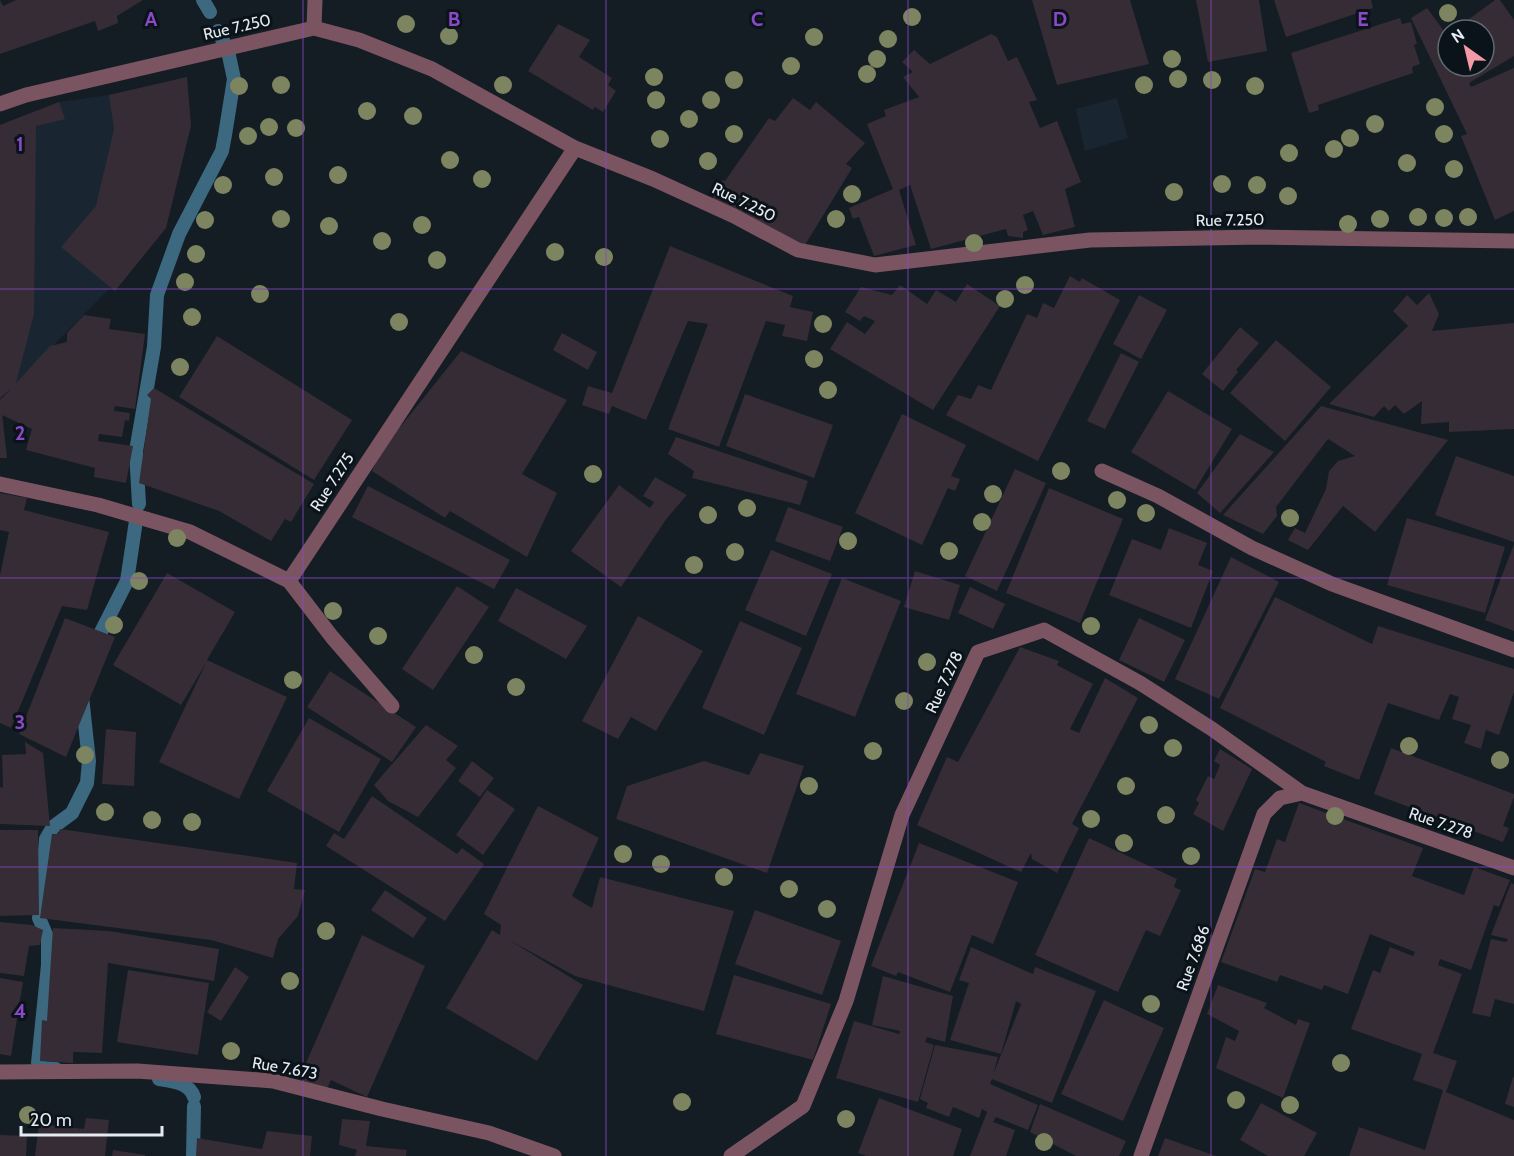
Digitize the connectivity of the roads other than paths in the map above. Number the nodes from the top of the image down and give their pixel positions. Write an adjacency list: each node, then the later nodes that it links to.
1 (315, 0): 2 (street)
2 (314, 28): 3 (street, Rue 7.250); 4 (street, Rue 7.250)
3 (0, 104)
4 (575, 148): 5 (street, Rue 7.250); 8 (street, Rue 7.275)
5 (1514, 241)
6 (1102, 471): 9 (street)
7 (0, 484): 8 (street)
8 (289, 581): 10 (street)
9 (1514, 650)
10 (392, 706)
11 (1302, 793): 12 (street, Rue 7.278); 15 (street, Rue 7.278); 16 (street, Rue 7.686)
12 (1514, 868)
13 (0, 1072): 14 (street, Rue 7.673)
14 (555, 1156)
15 (731, 1156)
16 (1141, 1156)

